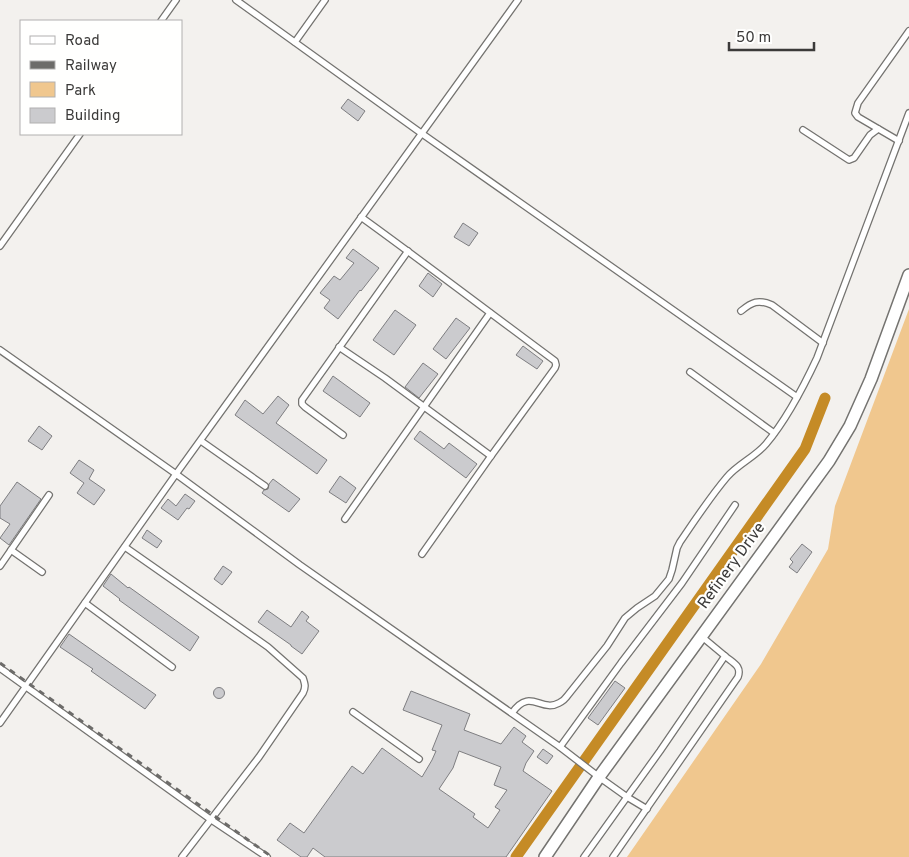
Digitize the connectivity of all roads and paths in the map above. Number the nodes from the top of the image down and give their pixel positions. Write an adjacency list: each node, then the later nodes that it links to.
1 (176, 0): 5 (lane)
2 (236, 0): 7 (lane)
3 (325, 0): 7 (lane)
4 (518, 0): 11 (lane)
5 (162, 20)
6 (909, 31): 9 (lane)
7 (295, 42): 11 (lane)
8 (909, 113): 13 (lane)
9 (878, 129): 10 (lane); 13 (lane)
10 (803, 130)
11 (421, 133): 14 (lane); 24 (lane)
12 (79, 135): 15 (lane)
13 (898, 141): 20 (lane)
14 (361, 217): 16 (lane); 28 (lane)
15 (0, 246)
16 (408, 251): 19 (lane); 21 (lane)
17 (909, 274): 41 (street, Refinery Drive)
18 (741, 312): 20 (lane)
19 (490, 313): 25 (lane); 29 (lane)
20 (823, 343): 24 (lane)
21 (339, 347): 25 (lane); 27 (lane)
22 (0, 350): 30 (lane)
23 (690, 372): 26 (lane)
24 (797, 397): 26 (lane)
25 (424, 406): 29 (lane); 34 (lane)
26 (774, 433): 47 (lane)
27 (343, 435)
28 (200, 441): 30 (lane); 31 (lane)
29 (491, 456): 37 (lane)
30 (176, 474): 35 (lane); 47 (lane)
31 (266, 486)
32 (49, 495): 36 (lane)
33 (735, 505): 49 (lane)
34 (345, 519)
35 (125, 547): 40 (lane); 54 (lane)
36 (11, 550): 38 (lane); 39 (lane)
37 (422, 554)
38 (0, 566)
39 (42, 572)
40 (85, 603): 43 (lane); 45 (lane)
41 (701, 636): 42 (lane); 51 (street, Refinery Drive)
42 (725, 656): 52 (lane); 53 (lane)
43 (172, 667)
44 (0, 668): 45 (lane)
45 (26, 686): 48 (lane); 54 (lane)
46 (353, 712): 50 (lane)
47 (512, 713): 49 (lane)
48 (0, 723)
49 (560, 748): 51 (lane)
50 (419, 759)
51 (595, 775): 52 (lane); 57 (street, Refinery Drive)
52 (627, 797): 53 (lane); 58 (lane)
53 (647, 809): 59 (lane)
54 (210, 819): 55 (lane); 56 (lane)
55 (182, 857)
56 (267, 857)
57 (544, 857)
58 (584, 857)
59 (613, 857)

